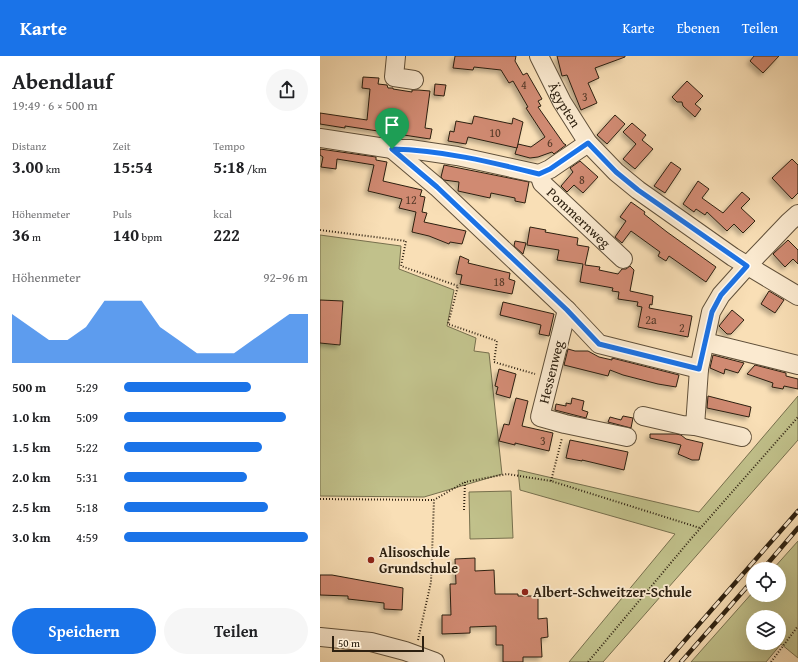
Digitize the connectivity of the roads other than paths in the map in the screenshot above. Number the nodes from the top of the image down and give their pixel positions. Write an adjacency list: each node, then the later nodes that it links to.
1 (396, 56): 3 (street)
2 (539, 56): 5 (street, Ägypten)
3 (414, 80)
4 (320, 138): 6 (street, Pommernweg)
5 (588, 143): 7 (street, Pommernweg); 10 (street, Ägypten)
6 (392, 149): 7 (street, Pommernweg); 12 (street)
7 (539, 174): 9 (street, Pommernweg)
8 (798, 214): 10 (street)
9 (622, 259)
10 (747, 266): 11 (street, Ägypten); 13 (street)
11 (798, 296)
12 (567, 310): 15 (street); 19 (street, Hessenweg)
13 (705, 342): 14 (street); 15 (street)
14 (798, 365)
15 (699, 369): 17 (street)
16 (643, 416): 17 (street)
17 (695, 426): 18 (street)
18 (742, 436)
19 (627, 437)
20 (320, 637): 21 (street)
21 (435, 662)

